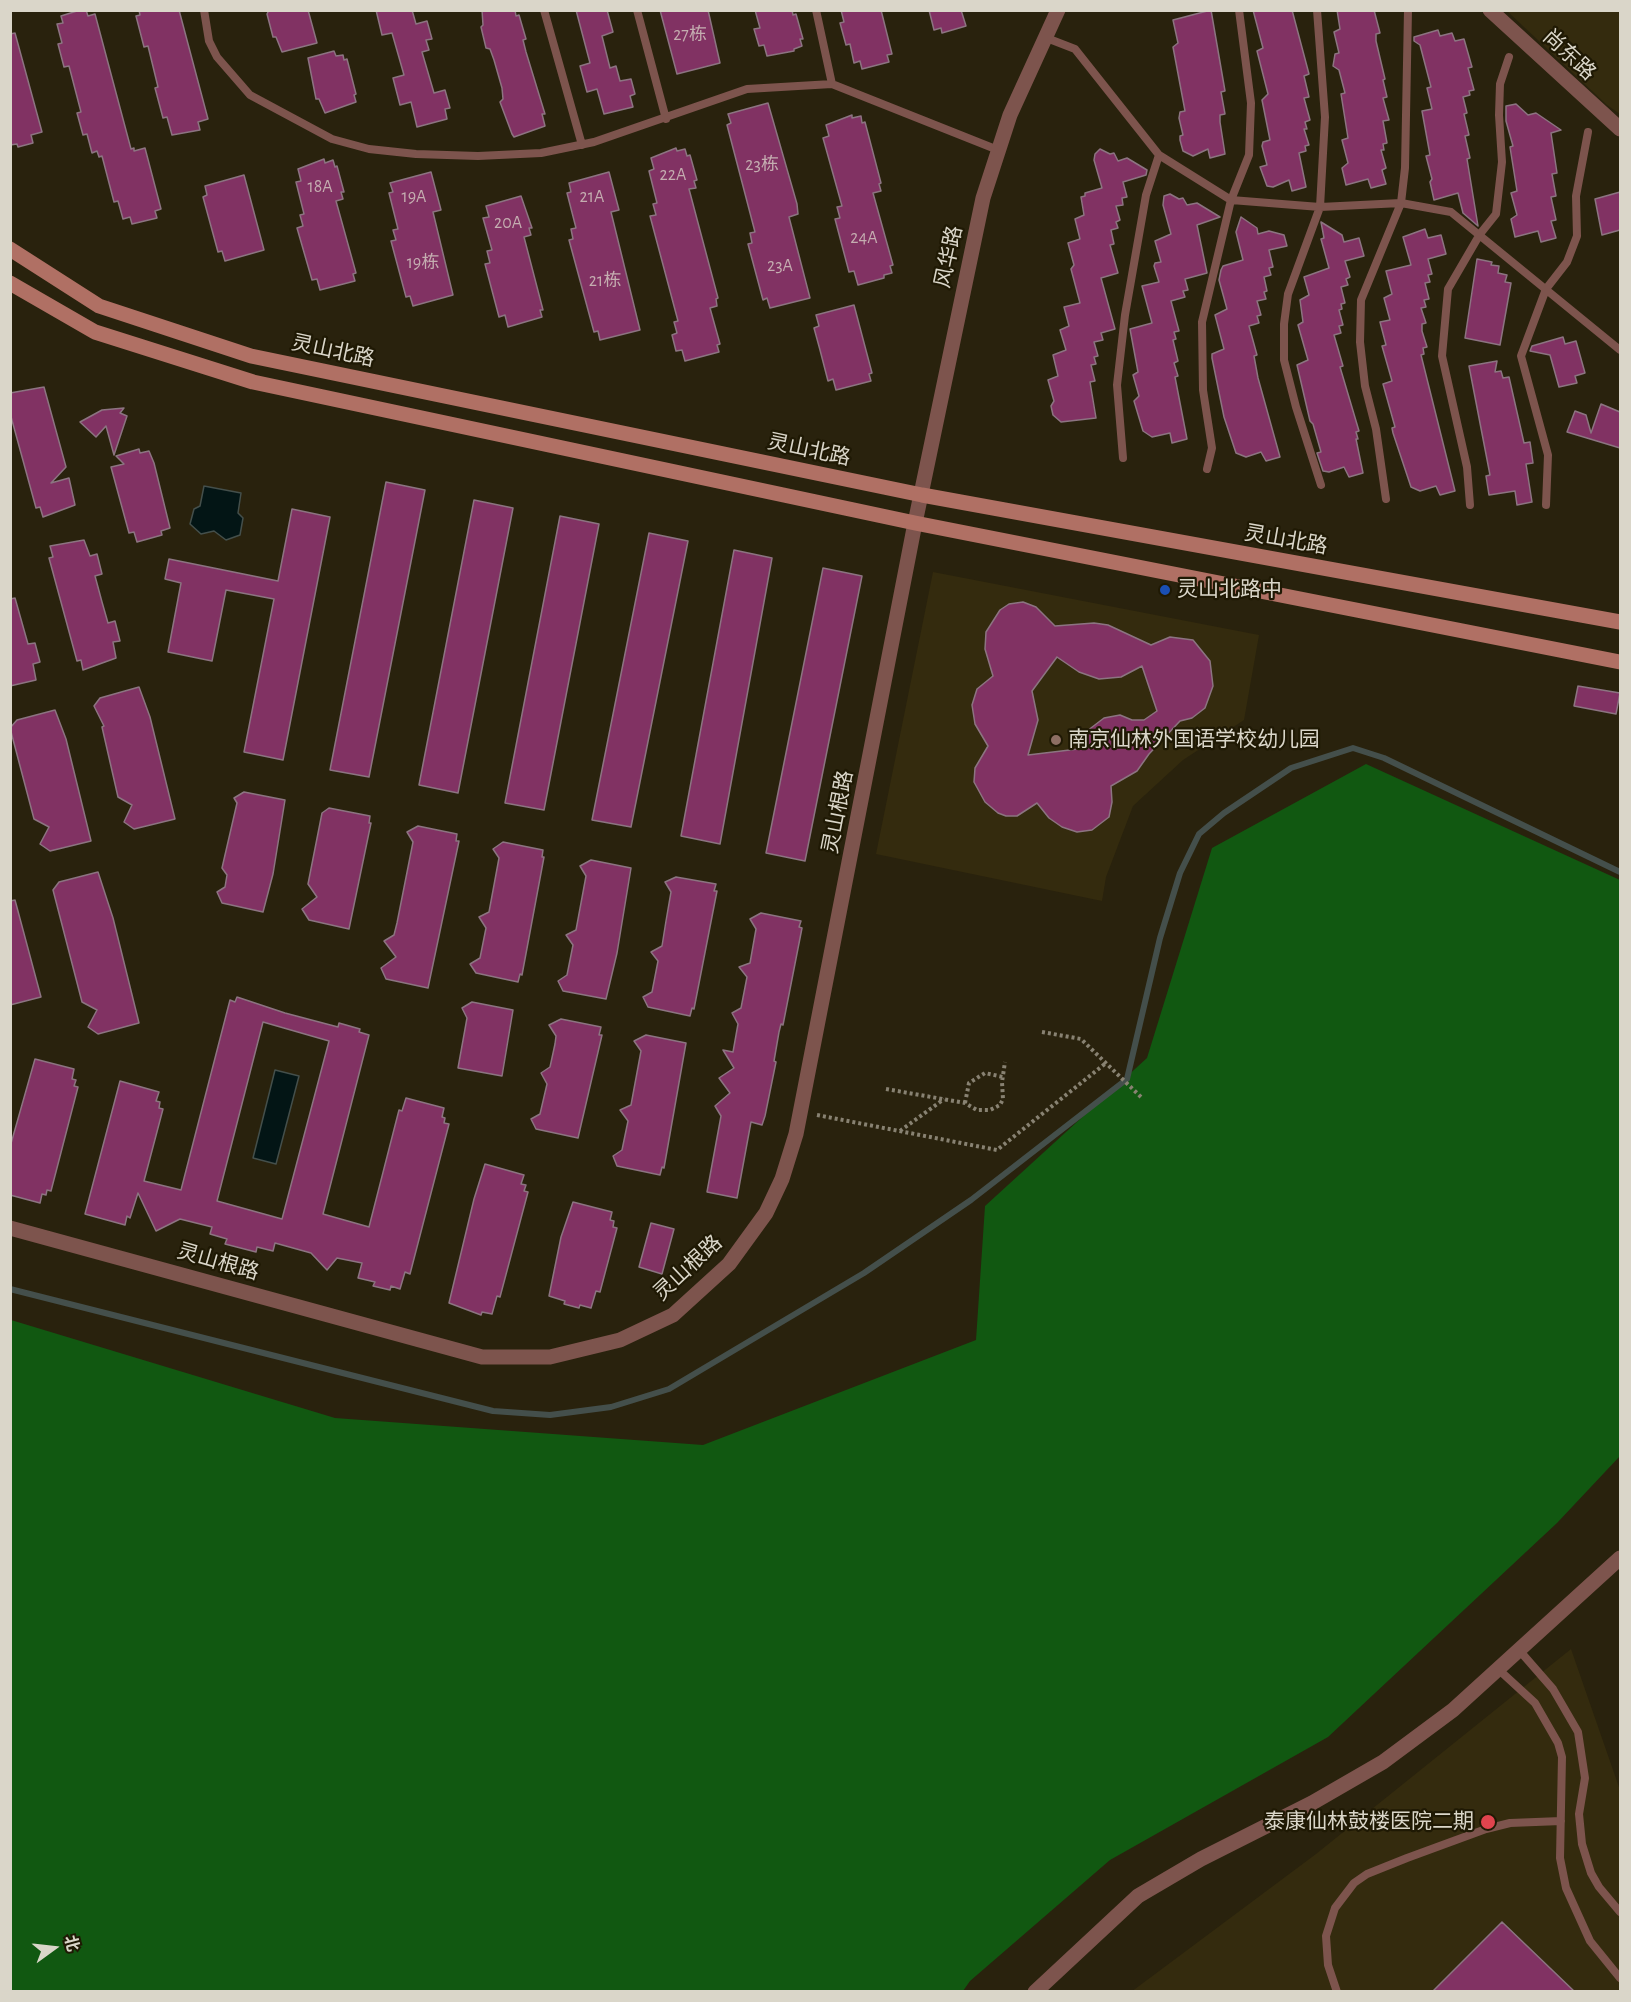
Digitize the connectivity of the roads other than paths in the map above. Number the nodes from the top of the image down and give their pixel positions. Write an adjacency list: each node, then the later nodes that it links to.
1 (204, 10): 16 (lane)
2 (544, 10): 16 (lane)
3 (637, 10): 13 (lane)
4 (816, 10): 12 (lane)
5 (1058, 10): 10 (street, 风华路)
6 (1239, 10): 19 (lane)
7 (1317, 10): 21 (lane)
8 (1408, 10): 20 (lane)
9 (1490, 10): 14 (street, 尚东路)
10 (1044, 37): 17 (street, 风华路); 18 (lane)
11 (1509, 57): 22 (lane)
12 (832, 84): 13 (lane); 17 (lane)
13 (666, 119): 16 (lane)
14 (1620, 129)
15 (1588, 132): 25 (lane)
16 (582, 145)
17 (998, 150): 30 (street, 风华路)
18 (1159, 154): 19 (lane); 27 (lane)
19 (1231, 200): 21 (lane); 28 (lane)
20 (1401, 203): 21 (lane); 22 (lane); 31 (lane)
21 (1320, 207): 29 (lane)
22 (1480, 234): 25 (lane); 32 (lane)
23 (10, 249): 30 (main road, 灵山北路)
24 (10, 283): 34 (main road)
25 (1546, 289): 26 (lane); 33 (lane)
26 (1620, 350)
27 (1123, 458)
28 (1207, 470)
29 (1321, 485)
30 (922, 495): 34 (street, 风华路); 35 (main road, 灵山北路)
31 (1386, 500)
32 (1470, 505)
33 (1546, 505)
34 (915, 523): 36 (main road); 37 (street, 灵山根路)
35 (1620, 622)
36 (1620, 662)
37 (10, 1228)
38 (1620, 1558): 39 (street)
39 (1519, 1650): 40 (street); 42 (lane)
40 (1498, 1670): 41 (lane); 44 (street)
41 (1561, 1821): 43 (lane); 45 (lane)
42 (1620, 1912)
43 (1620, 1977)
44 (1044, 1989)
45 (1337, 1992)

